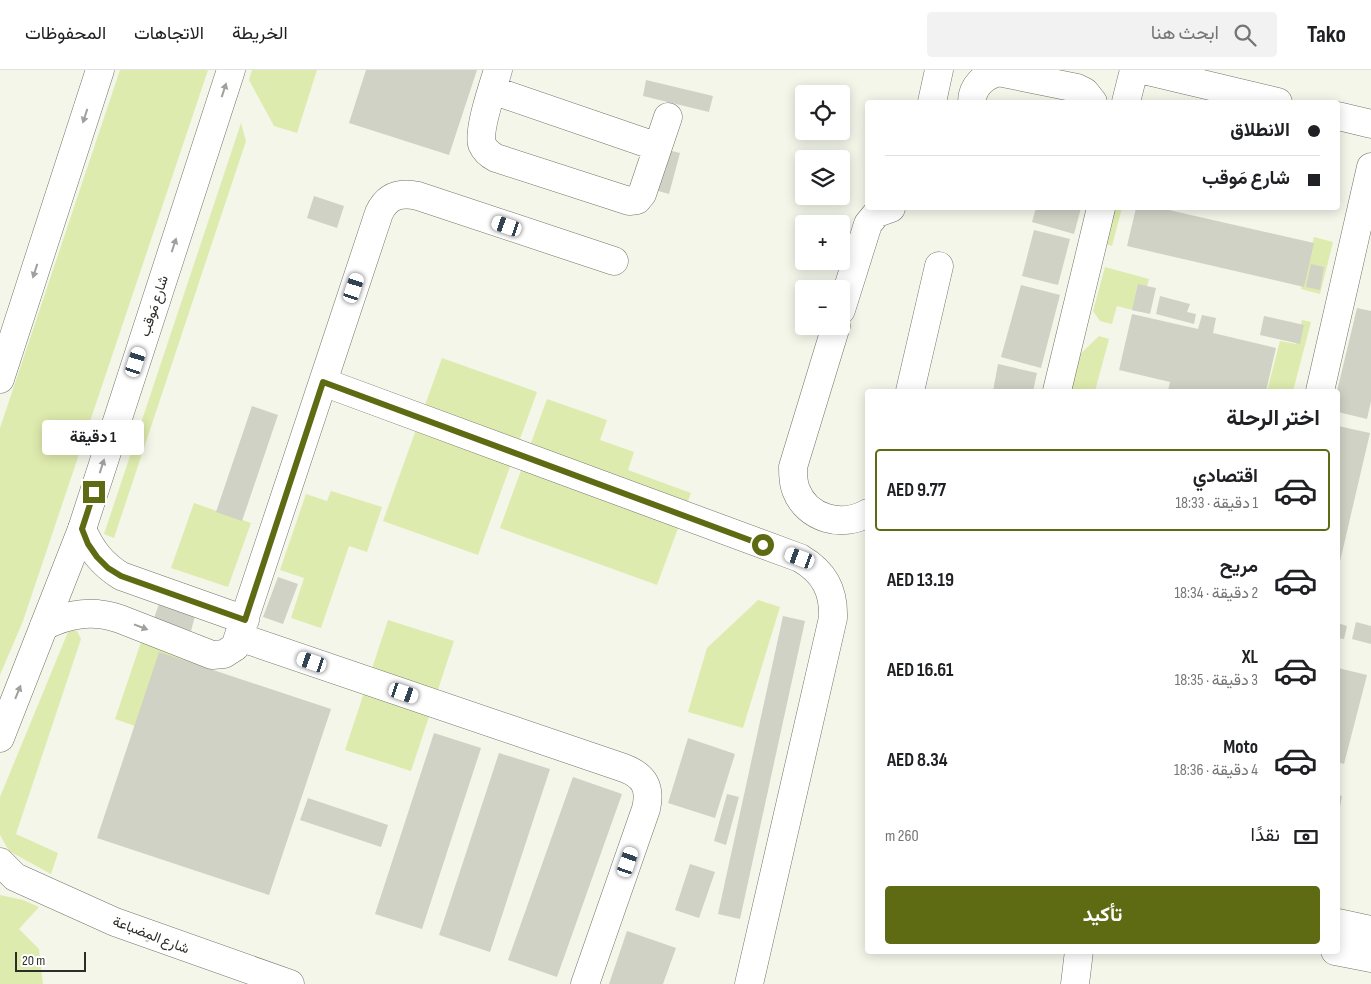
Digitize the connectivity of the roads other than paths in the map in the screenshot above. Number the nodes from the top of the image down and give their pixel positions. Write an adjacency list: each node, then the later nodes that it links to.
1 (100, 70): 24 (main road, one-way to 24)
2 (231, 70): 30 (main road, شارع مَوقب, one-way to 2)
3 (939, 70): 9 (main road)
4 (1134, 70): 11 (main road)
5 (1142, 70): 6 (main road)
6 (1190, 76): 12 (main road)
7 (495, 80): 16 (main road); 16 (main road)
8 (1082, 87): 10 (main road)
9 (932, 100)
10 (972, 100)
11 (1126, 100)
12 (1271, 100)
13 (1340, 116): 15 (main road)
14 (668, 117): 16 (main road)
15 (1371, 124)
16 (658, 147)
17 (1371, 167): 28 (main road)
18 (885, 210): 22 (main road)
19 (1101, 210): 27 (main road)
20 (614, 261): 25 (main road)
21 (939, 266): 26 (main road)
22 (850, 281)
23 (833, 335): 29 (main road)
24 (0, 379)
25 (323, 382): 34 (main road); 44 (main road)
26 (910, 389)
27 (1057, 389)
28 (1320, 389)
29 (865, 515)
30 (82, 529): 31 (main road); 33 (main road, شارع مَوقب)
31 (121, 576): 32 (main road); 34 (main road)
32 (108, 615): 33 (main road); 34 (main road, one-way to 34)
33 (44, 626): 35 (main road, شارع مَوقب, one-way to 33)
34 (240, 635): 43 (main road)
35 (0, 738)
36 (5, 872): 42 (main road, شارع المِضباعة)
37 (1340, 923): 38 (main road)
38 (1371, 930)
39 (1340, 952): 41 (main road)
40 (1079, 954): 45 (main road)
41 (1371, 958)
42 (290, 984)
43 (585, 984)
44 (749, 984)
45 (1075, 984)

